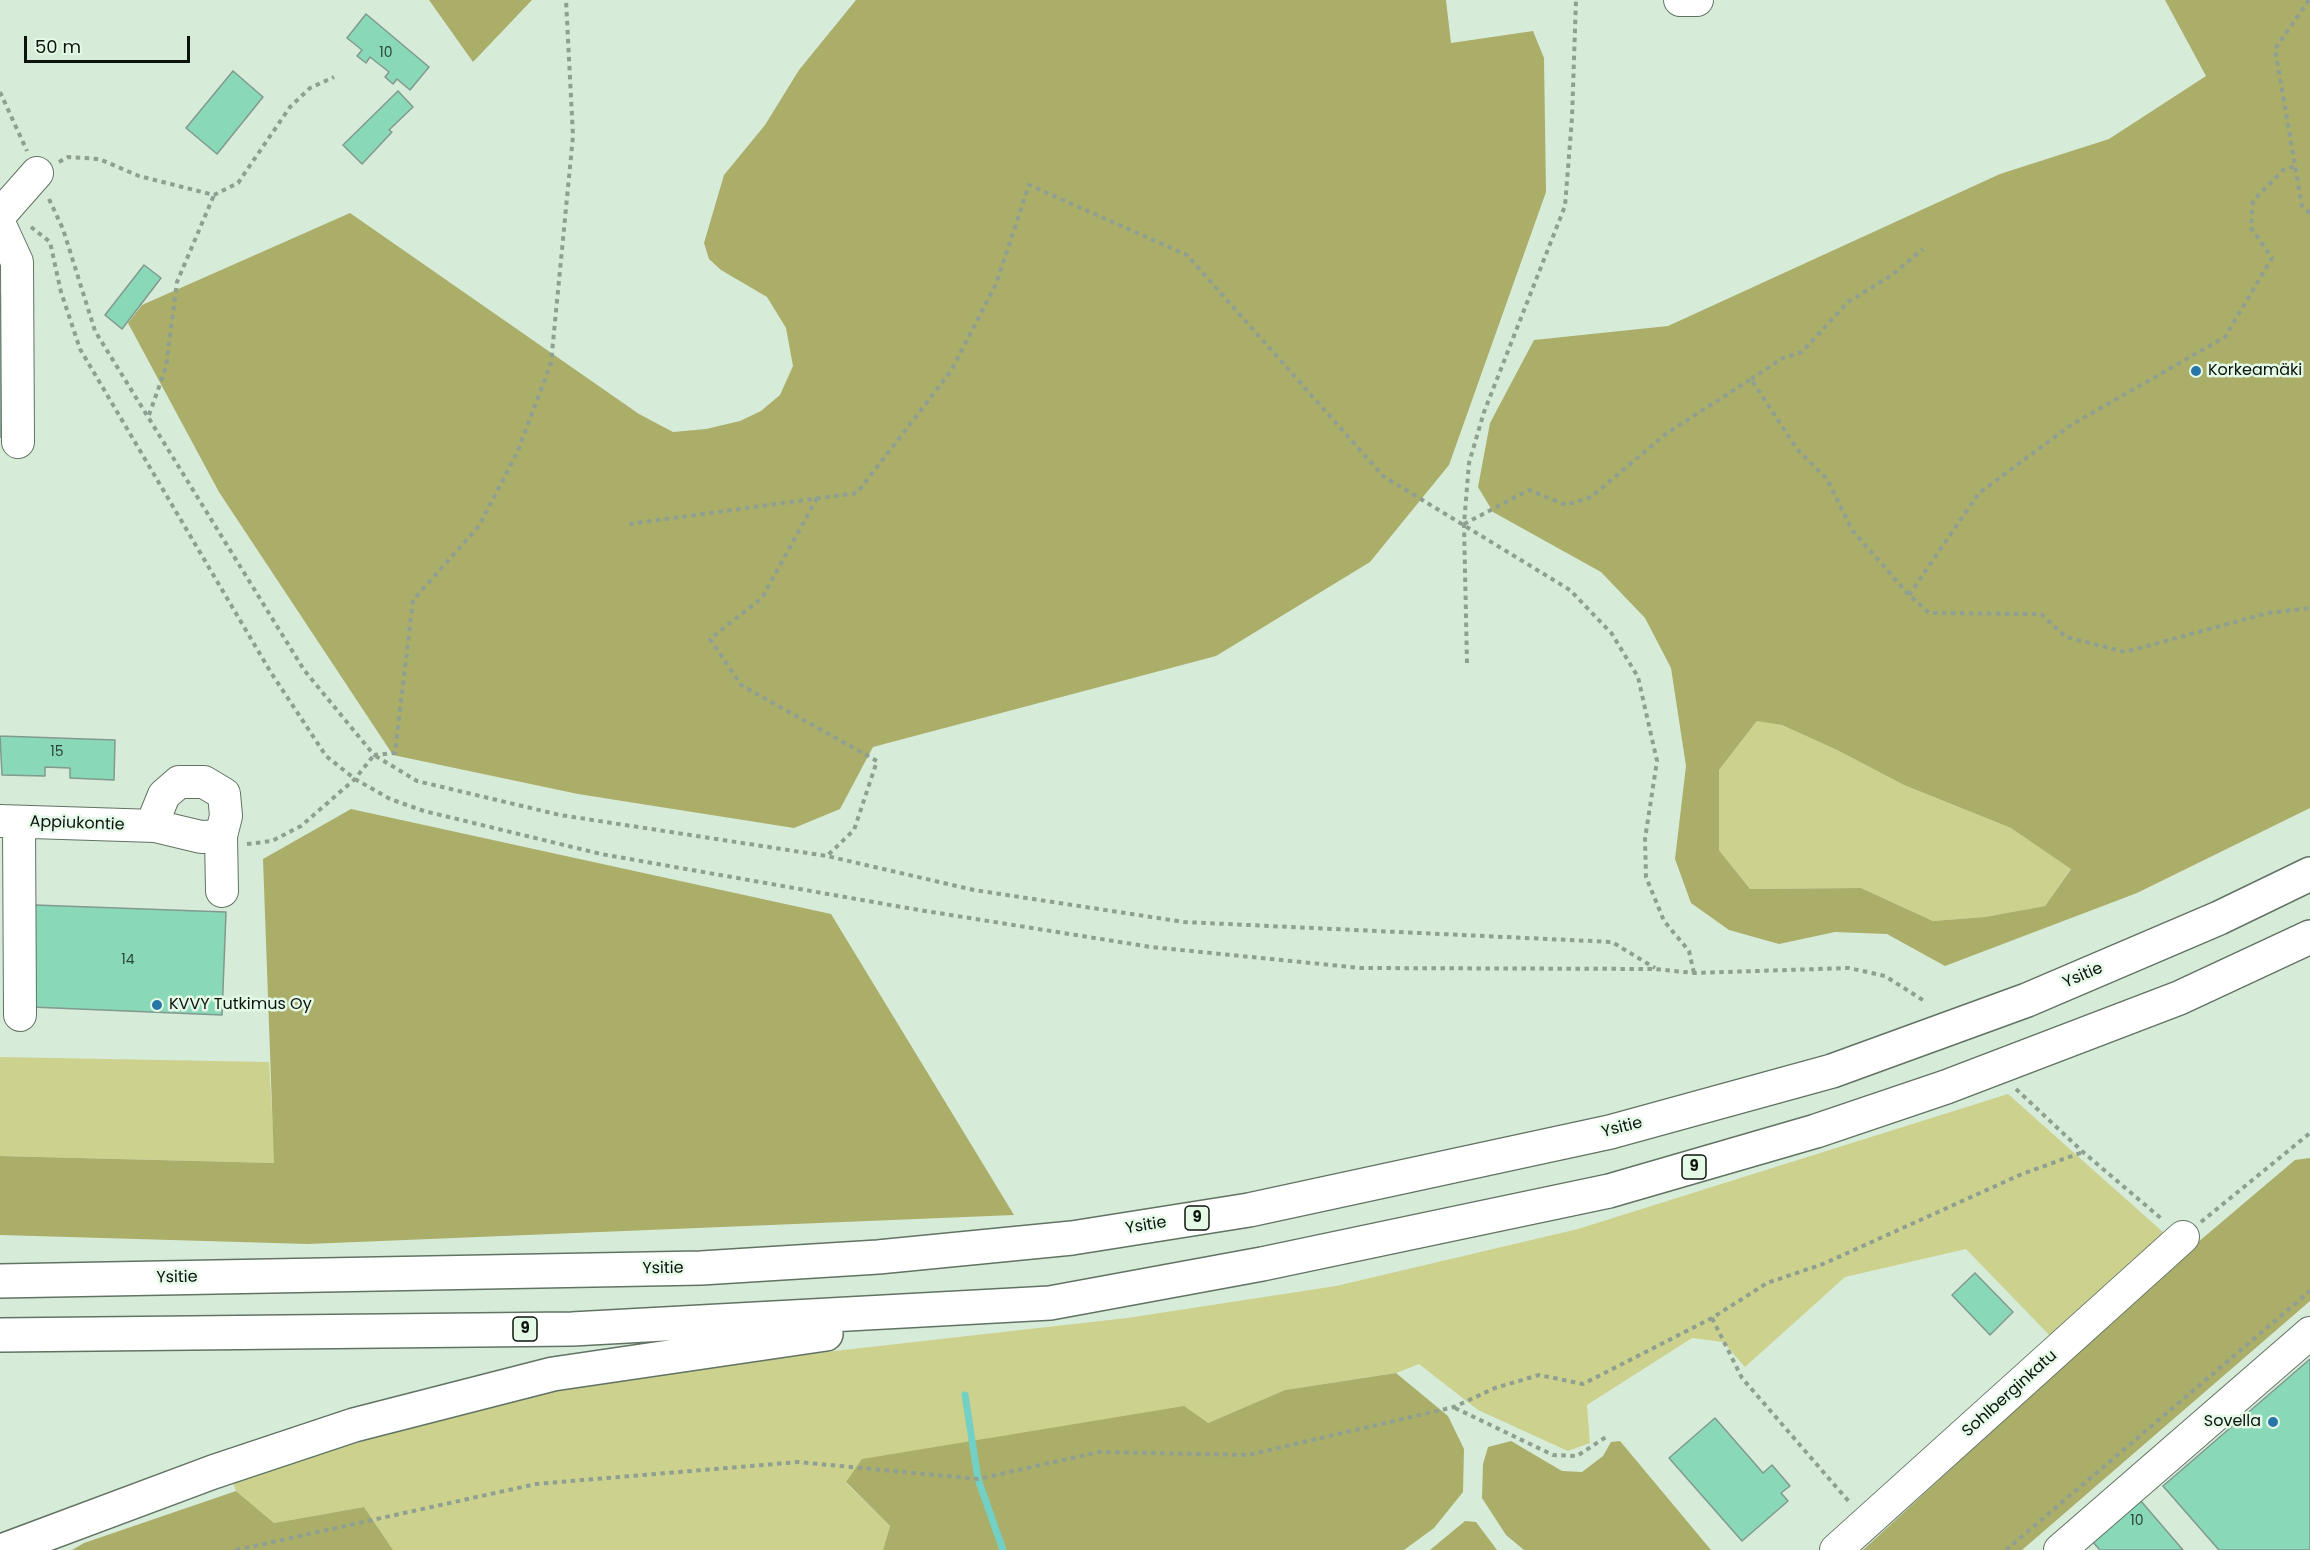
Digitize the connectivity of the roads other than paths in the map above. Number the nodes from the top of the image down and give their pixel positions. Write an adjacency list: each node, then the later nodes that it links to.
1 (1680, 0): 2 (street)
2 (1697, 0)
3 (37, 173): 4 (street)
4 (7, 222): 5 (street)
5 (18, 442)
6 (9, 821): 7 (street, Appiukontie); 12 (street)
7 (155, 826): 8 (street, Appiukontie); 8 (street)
8 (231, 840): 10 (street)
9 (2310, 874): 14 (highway, Ysitie / 9)
10 (222, 891)
11 (2310, 937): 15 (highway, 9)
12 (20, 1016)
13 (2183, 1237): 19 (street, Sohlberginkatu)
14 (0, 1281)
15 (1050, 1303): 17 (highway, 9); 18 (highway)
16 (2310, 1333): 20 (street)
17 (0, 1335)
18 (4, 1550)
19 (1836, 1550)
20 (2060, 1550)

